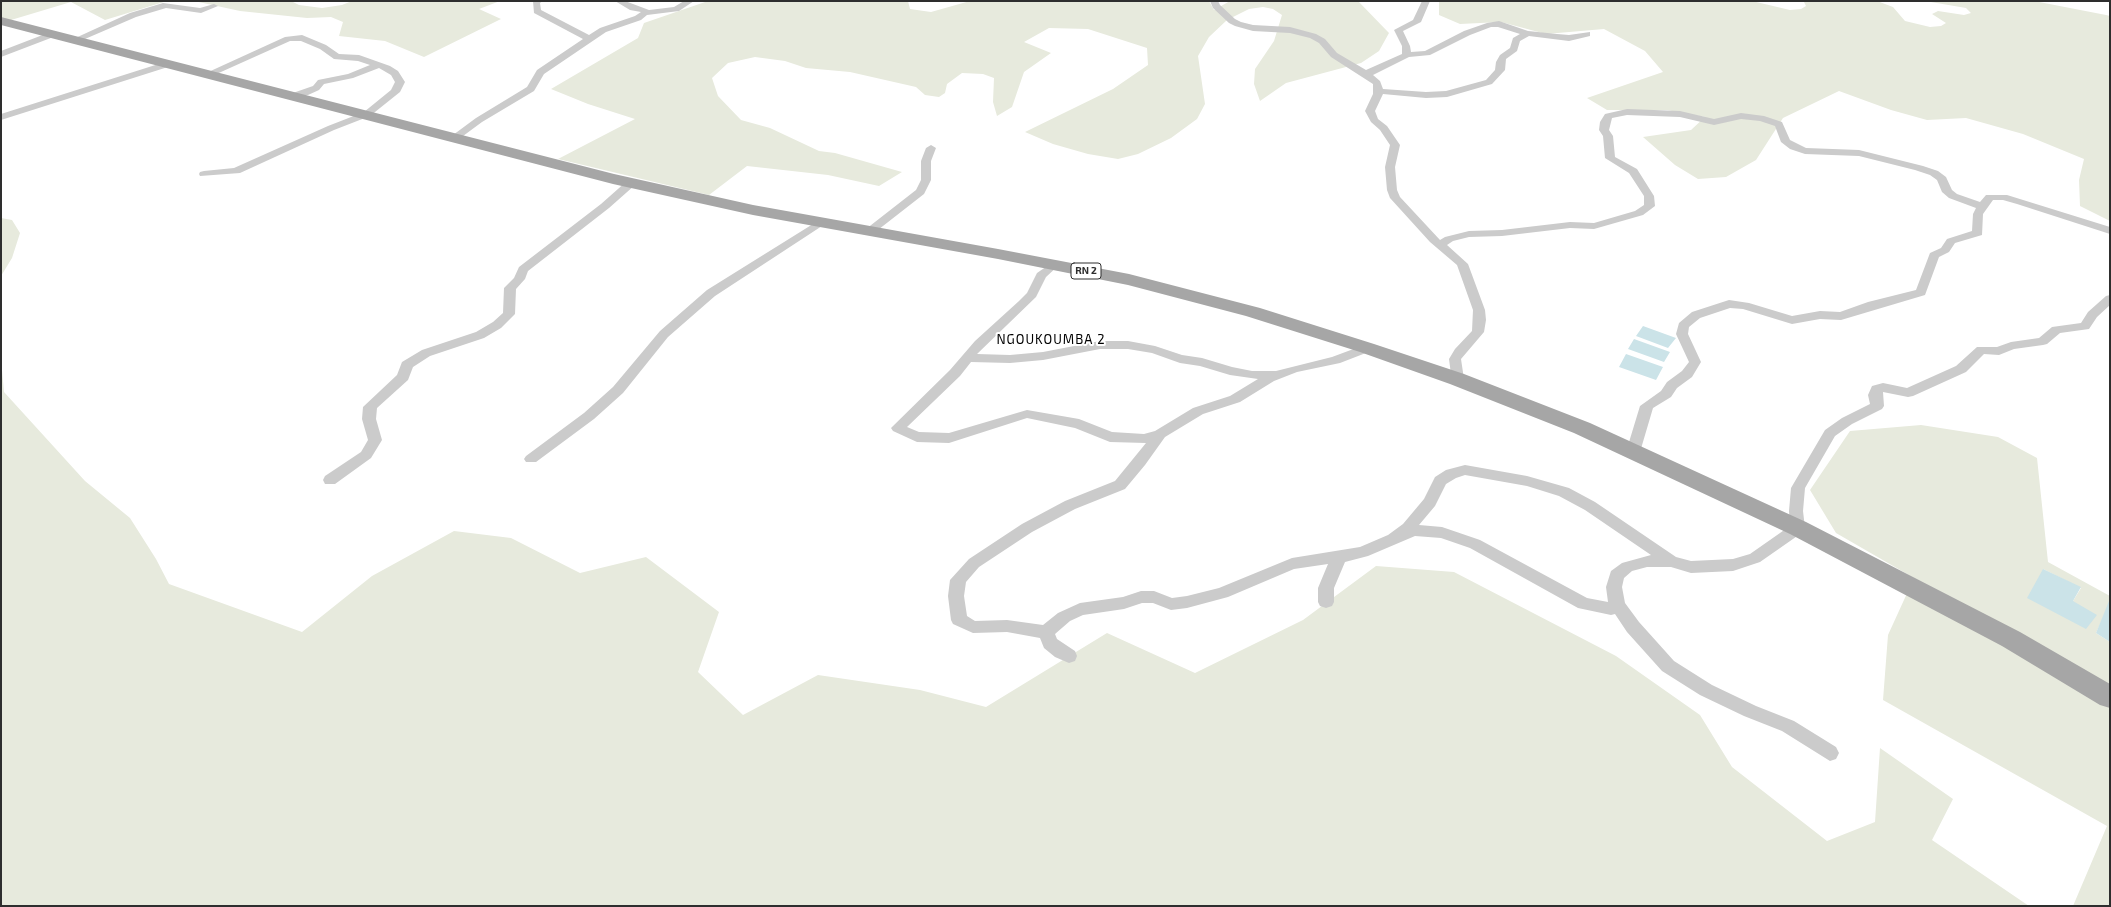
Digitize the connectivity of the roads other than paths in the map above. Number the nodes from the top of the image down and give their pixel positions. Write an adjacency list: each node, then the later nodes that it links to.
1 (538, 1): 12 (street)
2 (619, 1): 7 (street)
3 (690, 1): 7 (street)
4 (1214, 1): 18 (street)
5 (1426, 1): 15 (street)
6 (214, 6): 13 (street)
7 (646, 13): 12 (street)
8 (1, 21): 10 (main road, RN 2)
9 (1527, 33): 11 (street); 15 (street); 20 (street)
10 (53, 34): 13 (main road, RN 2); 14 (street)
11 (1587, 34)
12 (589, 38): 24 (street)
13 (75, 40): 16 (main road, RN 2)
14 (1, 54)
15 (1407, 55): 18 (street)
16 (168, 64): 19 (main road, RN 2); 23 (street)
17 (379, 65): 19 (street); 21 (street); 22 (street)
18 (1363, 73): 20 (street)
19 (209, 74): 21 (main road, RN 2)
20 (1379, 91): 32 (street)
21 (293, 96): 22 (main road, RN 2)
22 (367, 114): 24 (main road, RN 2); 26 (street)
23 (1, 117)
24 (456, 137): 27 (main road, RN 2)
25 (931, 148): 30 (street)
26 (204, 174)
27 (619, 178): 29 (main road, RN 2); 42 (street)
28 (1982, 206): 31 (street); 32 (street); 40 (street)
29 (821, 222): 30 (main road, RN 2); 41 (street)
30 (870, 232): 33 (main road, RN 2)
31 (2110, 232)
32 (1440, 245): 38 (street)
33 (1053, 265): 35 (main road, RN 2); 36 (street)
34 (2110, 299): 43 (street)
35 (1367, 348): 37 (street); 38 (main road, RN 2)
36 (969, 358): 37 (street); 39 (street)
37 (1279, 374): 39 (street)
38 (1457, 379): 40 (main road, RN 2)
39 (1160, 434): 49 (street)
40 (1633, 452): 43 (main road, RN 2)
41 (530, 459)
42 (330, 480)
43 (1798, 528): 46 (street); 51 (main road, RN 2)
44 (1393, 539): 45 (street); 46 (street); 48 (street)
45 (1340, 557): 47 (street); 49 (street)
46 (1671, 561): 48 (street)
47 (1326, 602)
48 (1617, 604): 52 (street)
49 (1046, 632): 50 (street)
50 (1069, 656)
51 (2110, 697)
52 (1830, 753)

